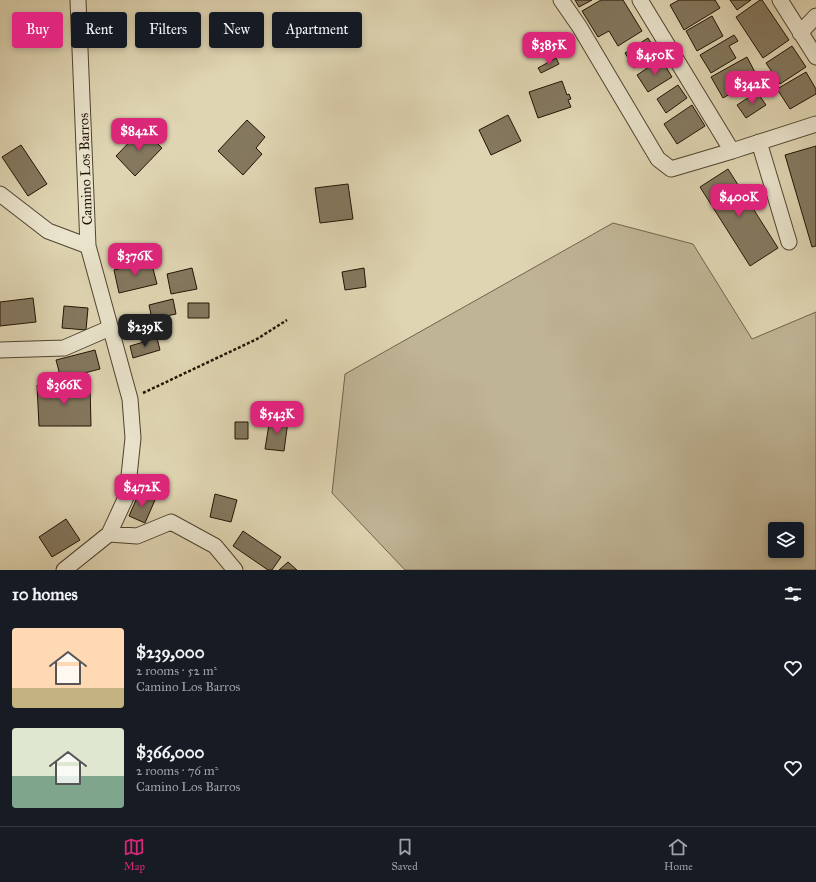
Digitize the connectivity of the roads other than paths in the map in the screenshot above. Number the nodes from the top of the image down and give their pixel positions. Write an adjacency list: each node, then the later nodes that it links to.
1 (78, 0): 13 (street, Camino Los Barros)
2 (561, 0): 10 (street)
3 (640, 0): 10 (street)
4 (780, 0): 6 (street)
5 (816, 16): 6 (street)
6 (800, 33): 7 (street)
7 (816, 58)
8 (816, 124): 9 (street)
9 (759, 142): 10 (street); 12 (street)
10 (732, 151)
11 (0, 194): 13 (street)
12 (789, 242)
13 (88, 246): 14 (street, Camino Los Barros)
14 (110, 328): 15 (street); 16 (street, Camino Los Barros)
15 (0, 350)
16 (109, 534): 17 (street, Camino Los Barros); 18 (street)
17 (64, 570)
18 (235, 570)

